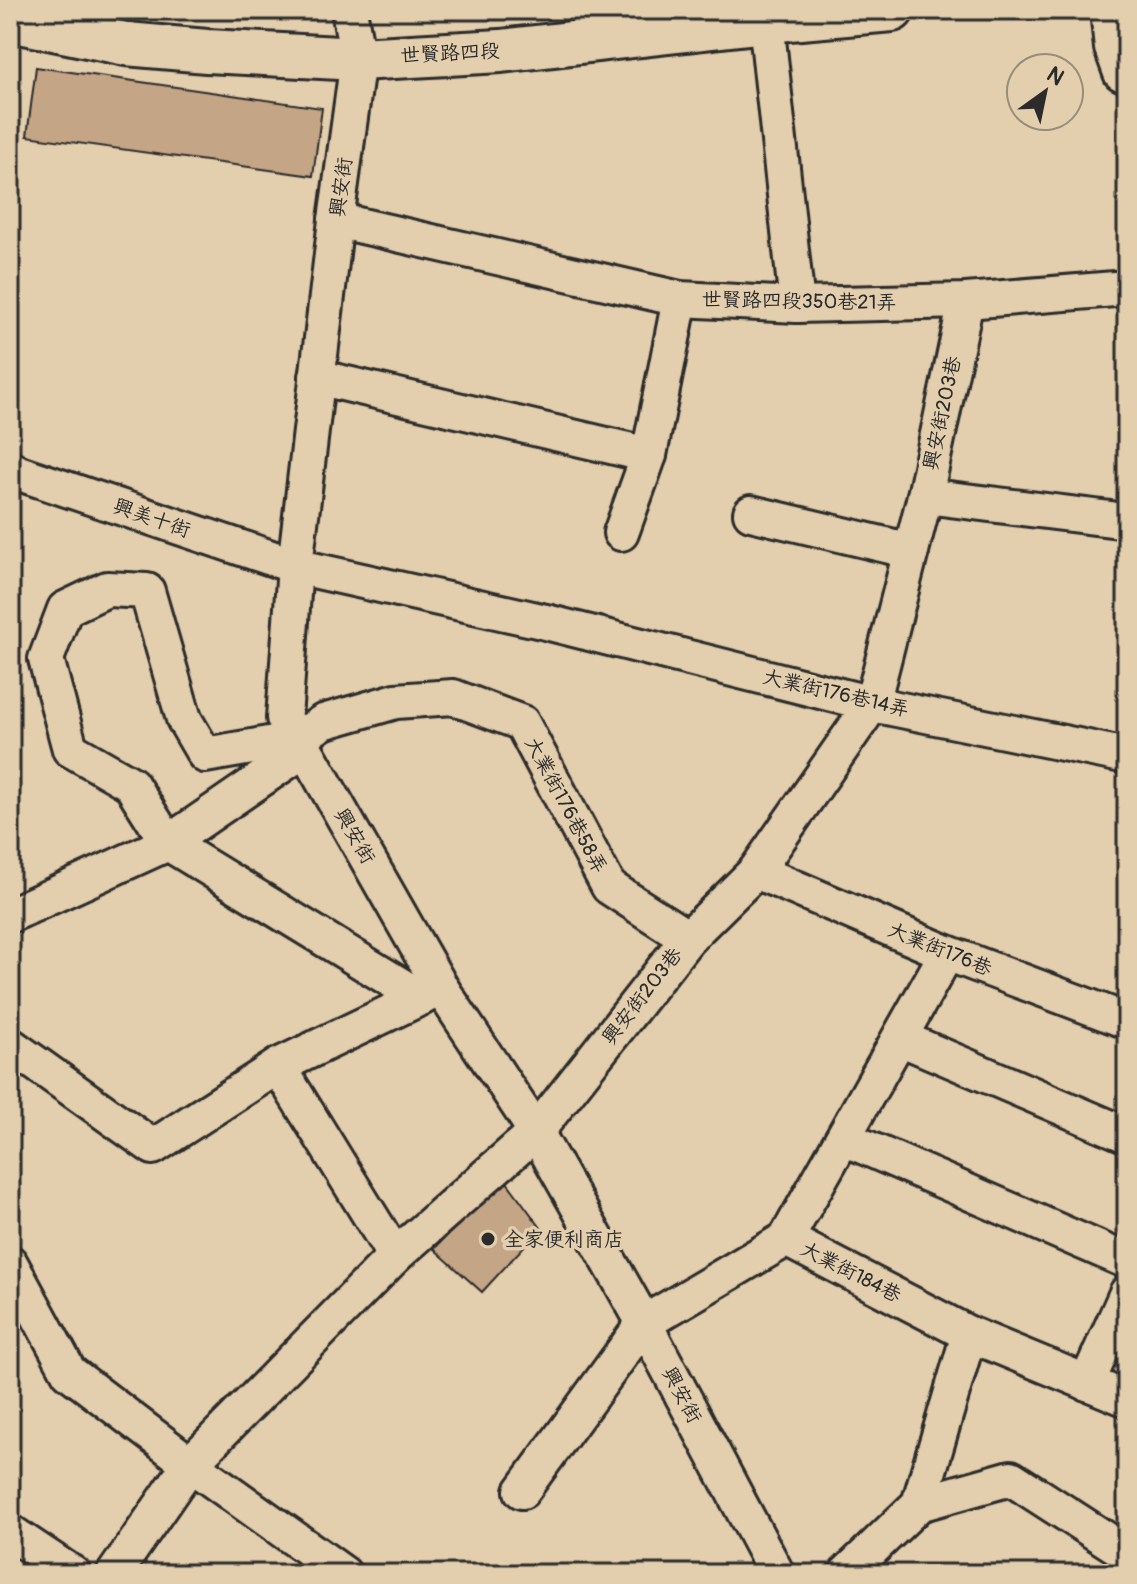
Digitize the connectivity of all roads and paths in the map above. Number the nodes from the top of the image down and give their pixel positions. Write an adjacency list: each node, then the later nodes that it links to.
1 (349, 10): 6 (street, 興安街)
2 (892, 10): 5 (main road, 世賢路四段)
3 (1108, 10): 7 (street)
4 (10, 20): 6 (main road, 世賢路四段)
5 (766, 21): 6 (main road, 世賢路四段); 12 (street)
6 (358, 59): 8 (street, 興安街)
7 (1127, 75)
8 (336, 220): 10 (street, 世賢路四段350巷21弄); 13 (street, 興安街)
9 (1127, 288): 11 (street, 世賢路四段350巷21弄)
10 (680, 299): 12 (street, 世賢路四段350巷21弄); 14 (street)
11 (966, 301): 12 (street, 世賢路四段350巷21弄); 16 (street, 興安街203巷)
12 (797, 305)
13 (317, 377): 14 (street); 21 (street, 興安街)
14 (649, 455): 19 (street)
15 (10, 468): 21 (street, 興美十街)
16 (925, 496): 18 (street); 20 (street, 興安街203巷)
17 (751, 513): 20 (street)
18 (1127, 521)
19 (621, 533)
20 (911, 551): 23 (street, 興安街203巷)
21 (295, 566): 22 (street, 興美十街); 24 (street, 興安街)
22 (546, 622): 23 (street, 大業街176巷14弄)
23 (872, 704): 25 (street, 大業街176巷14弄); 27 (street, 興安街203巷)
24 (302, 744): 26 (street, 大業街176巷58弄); 26 (street); 29 (street, 大業街176巷58弄); 31 (street, 興安街)
25 (1127, 756)
26 (168, 843): 28 (street, 大業街176巷58弄); 31 (street)
27 (756, 871): 29 (street, 興安街203巷); 30 (street, 大業街176巷)
28 (10, 915)
29 (688, 938): 36 (street, 興安街203巷)
30 (947, 953): 32 (street, 大業街176巷); 33 (street, 大業街184巷)
31 (431, 993): 35 (street); 36 (street, 興安街)
32 (1127, 1021)
33 (900, 1038): 37 (street); 38 (street, 大業街184巷)
34 (10, 1045): 35 (street)
35 (278, 1066): 40 (street)
36 (536, 1132): 40 (street, 興安街203巷); 44 (street, 興安街)
37 (1127, 1135)
38 (844, 1138): 39 (street, 大業街184巷); 41 (street)
39 (786, 1239): 44 (street); 45 (street, 大業街184巷)
40 (395, 1256): 48 (street, 興安街203巷)
41 (1127, 1261)
42 (10, 1263): 48 (street)
43 (1127, 1293): 46 (street)
44 (644, 1323): 49 (street); 56 (street, 興安街)
45 (969, 1334): 46 (street, 大業街184巷); 50 (street)
46 (1087, 1383): 47 (street, 大業街184巷)
47 (1127, 1399)
48 (190, 1464): 54 (street, 興安街203巷); 55 (street)
49 (522, 1491)
50 (919, 1504): 52 (street); 57 (street)
51 (10, 1532): 53 (street)
52 (1127, 1553)
53 (73, 1574)
54 (114, 1574)
55 (344, 1574)
56 (777, 1574)
57 (846, 1574)

